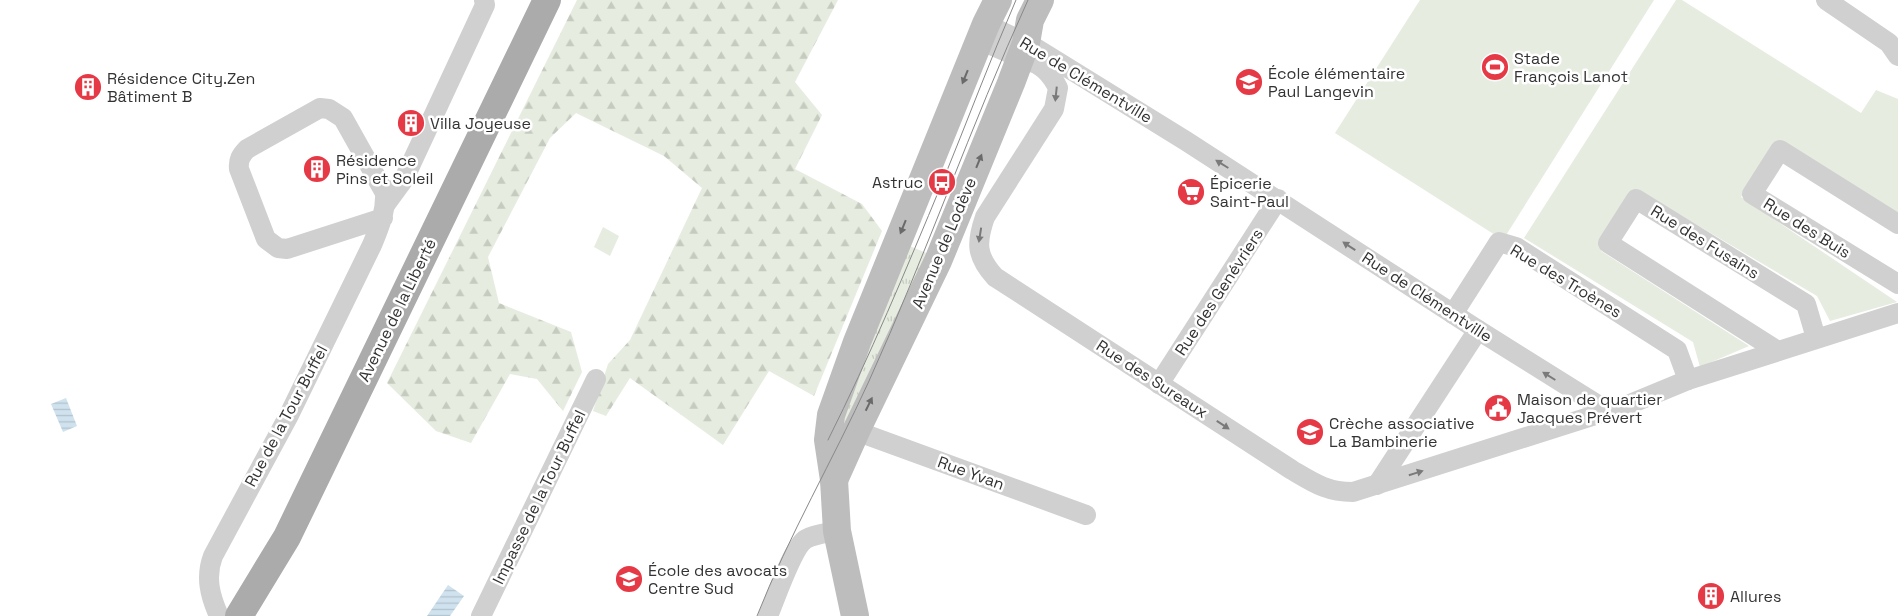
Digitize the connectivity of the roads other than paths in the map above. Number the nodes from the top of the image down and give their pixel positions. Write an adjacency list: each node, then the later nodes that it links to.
1 (484, 0): 9 (street, Rue de la Tour Buffel)
2 (547, 0): 27 (main road, Avenue de la Liberté)
3 (1040, 0): 6 (street, Avenue de Lodève)
4 (1826, 0): 7 (street)
5 (988, 21): 6 (street, Rue des Sureaux); 22 (street, Avenue de Lodève, one-way to 22)
6 (1023, 50): 8 (street, Rue de Clémentville, one-way to 6); 19 (street, Rue des Sureaux, one-way to 19); 21 (street, Avenue de Lodève, one-way to 6)
7 (1898, 56)
8 (1278, 199): 13 (street, Rue de Clémentville, one-way to 8); 19 (street, Rue des Genévriers)
9 (384, 212): 9 (street); 26 (street, Rue de la Tour Buffel)
10 (1898, 224): 11 (street, Rue des Buis)
11 (1898, 284)
12 (1898, 313): 15 (street)
13 (1452, 314): 14 (street, Rue de Clémentville); 18 (street, Rue des Troènes)
14 (1478, 330): 20 (street, Rue de Clémentville, one-way to 14); 23 (street)
15 (1816, 338): 16 (street); 16 (street, Rue des Fusains)
16 (1778, 351): 18 (street)
17 (596, 379): 28 (street, Impasse de la Tour Buffel)
18 (1688, 380): 20 (street)
19 (1159, 384): 23 (street, Rue des Sureaux, one-way to 23)
20 (1606, 410): 23 (street, Rue des Sureaux, one-way to 20)
21 (856, 431): 22 (street, Avenue de Lodève); 24 (street, Rue Yvan)
22 (834, 480): 25 (street, Avenue de Lodève)
23 (1377, 485)
24 (1086, 515)
25 (837, 531): 29 (street); 30 (street, Avenue de Lodève)
26 (216, 609)
27 (239, 616)
28 (481, 616)
29 (768, 616)
30 (855, 616)

